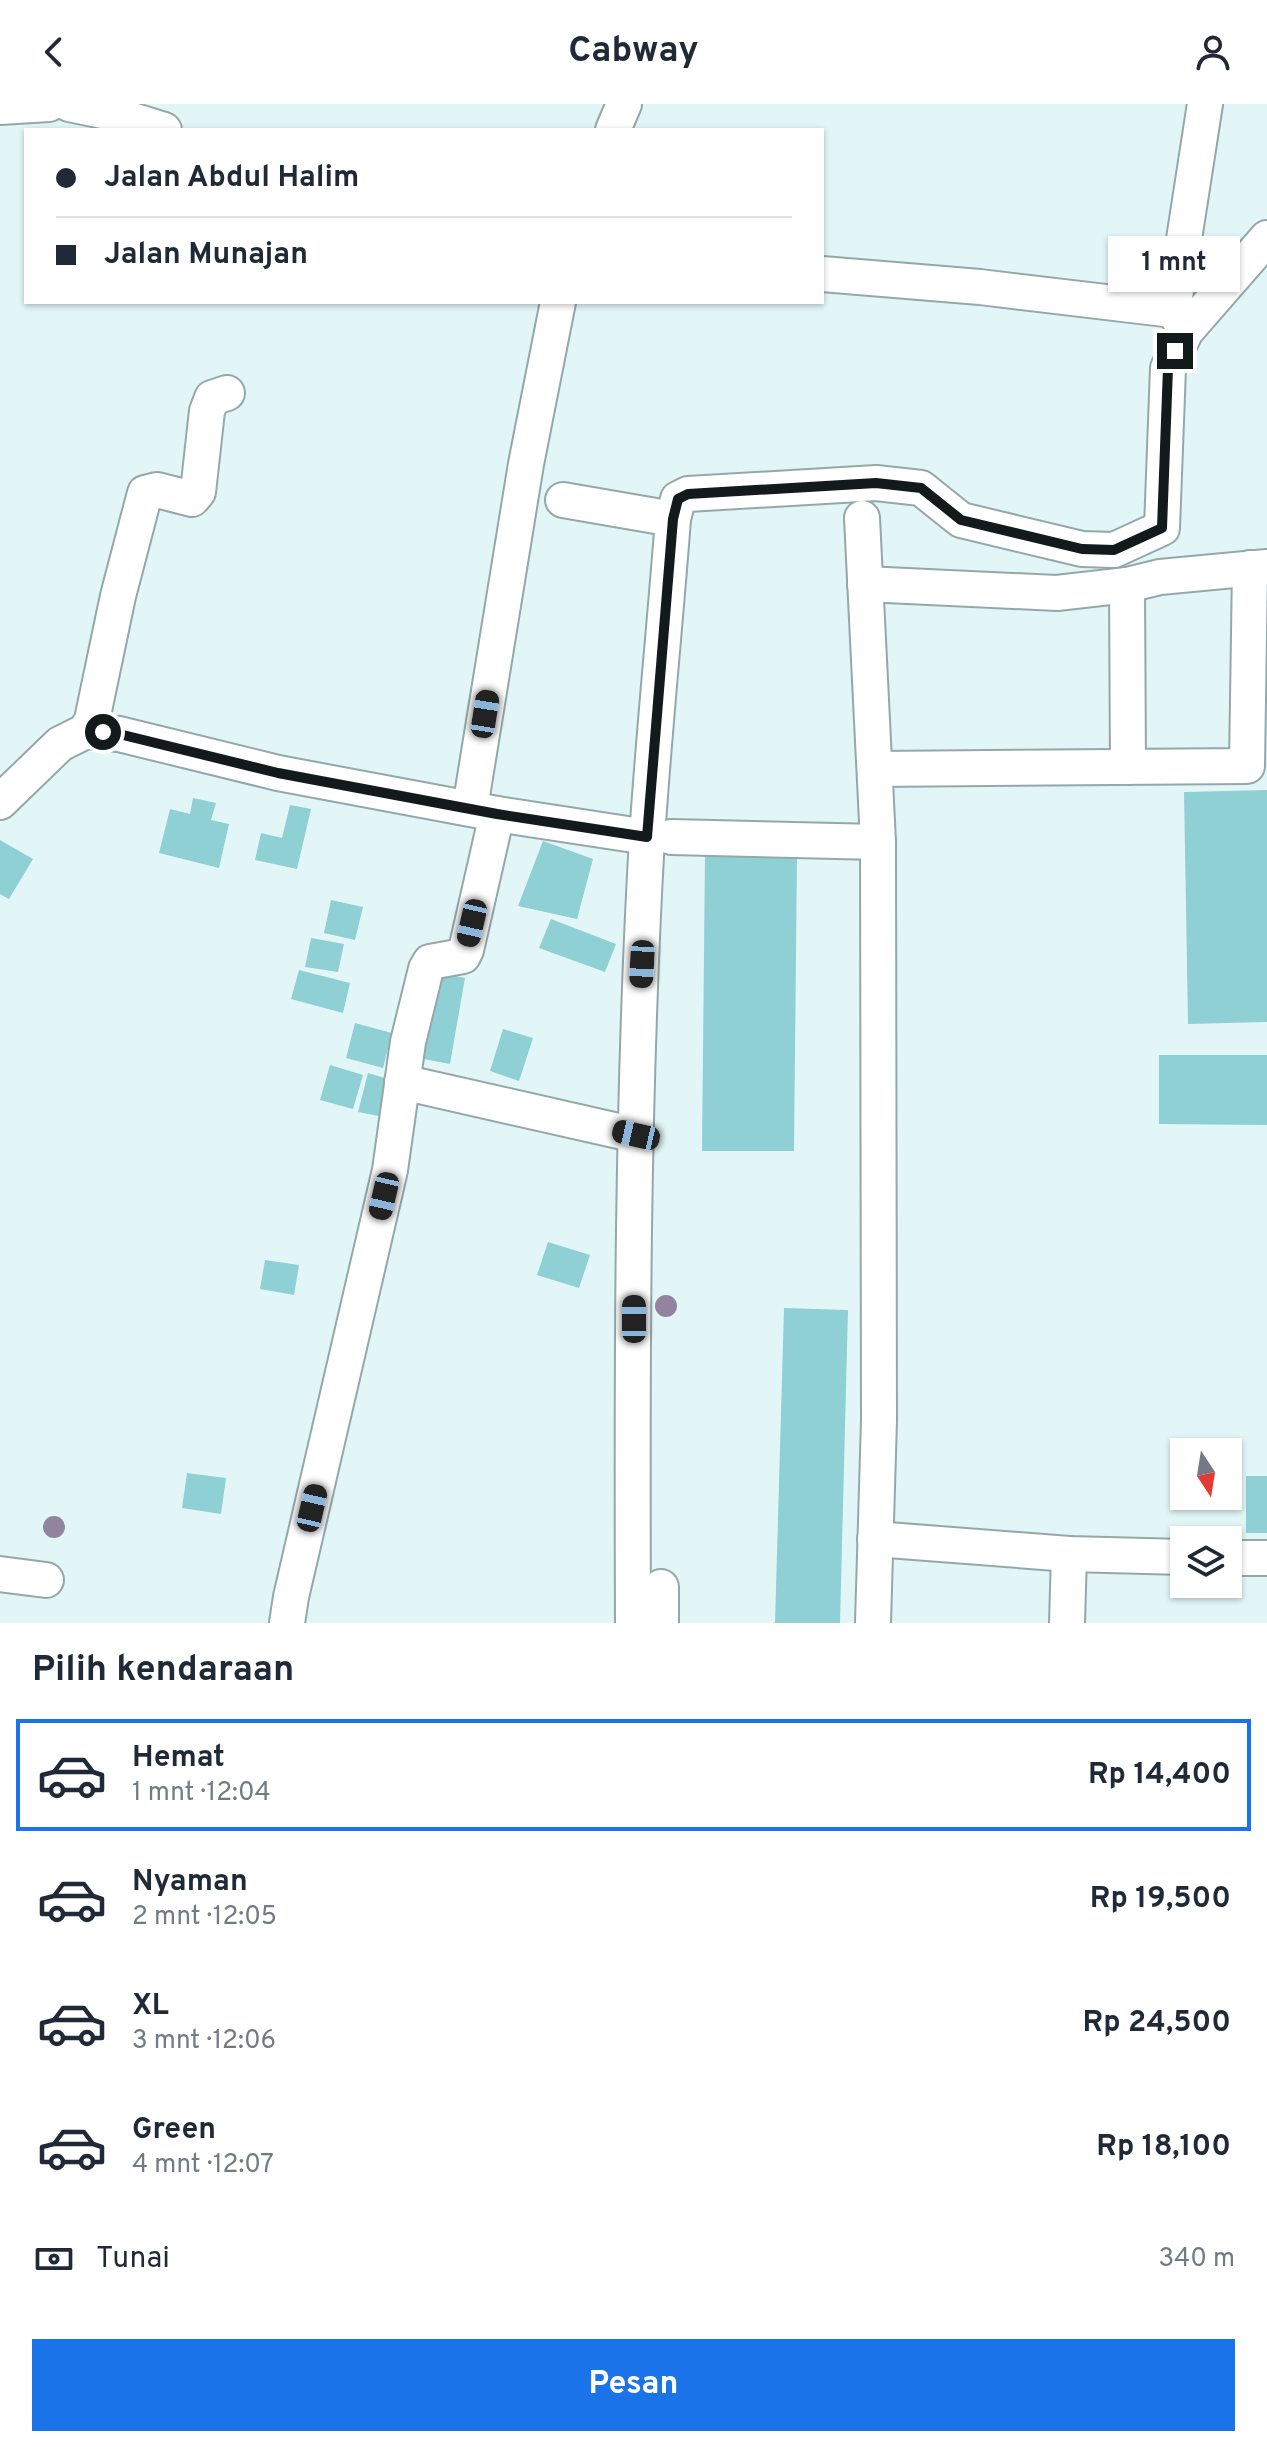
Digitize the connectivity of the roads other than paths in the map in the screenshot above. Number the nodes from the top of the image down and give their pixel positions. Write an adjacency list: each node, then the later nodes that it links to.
1 (49, 104): 5 (street)
2 (69, 104): 6 (street)
3 (624, 104): 7 (street)
4 (1205, 104): 11 (street)
5 (0, 107)
6 (158, 128)
7 (614, 128)
8 (1267, 238): 11 (street)
9 (824, 274): 11 (street)
10 (558, 304): 24 (street)
11 (1180, 320): 15 (street)
12 (227, 393): 19 (street)
13 (563, 500): 15 (street)
14 (862, 518): 17 (street)
15 (673, 519): 25 (street)
16 (1258, 568): 18 (street); 20 (street)
17 (865, 584): 18 (street); 22 (street)
18 (1127, 585): 21 (street)
19 (86, 731): 23 (street); 24 (street)
20 (1257, 766): 21 (street)
21 (1128, 767): 22 (street)
22 (875, 769): 26 (street)
23 (0, 802)
24 (484, 811): 25 (street); 27 (street)
25 (659, 837): 26 (street); 28 (street)
26 (878, 842): 29 (street)
27 (402, 1082): 28 (street); 37 (street)
28 (636, 1135): 38 (street)
29 (875, 1539): 30 (street); 40 (street)
30 (1069, 1554): 31 (street); 41 (street)
31 (1170, 1557)
32 (1242, 1558): 33 (street)
33 (1267, 1558)
34 (0, 1574): 35 (street)
35 (46, 1580)
36 (661, 1587): 39 (street)
37 (287, 1623)
38 (633, 1623)
39 (661, 1623)
40 (873, 1623)
41 (1067, 1623)

